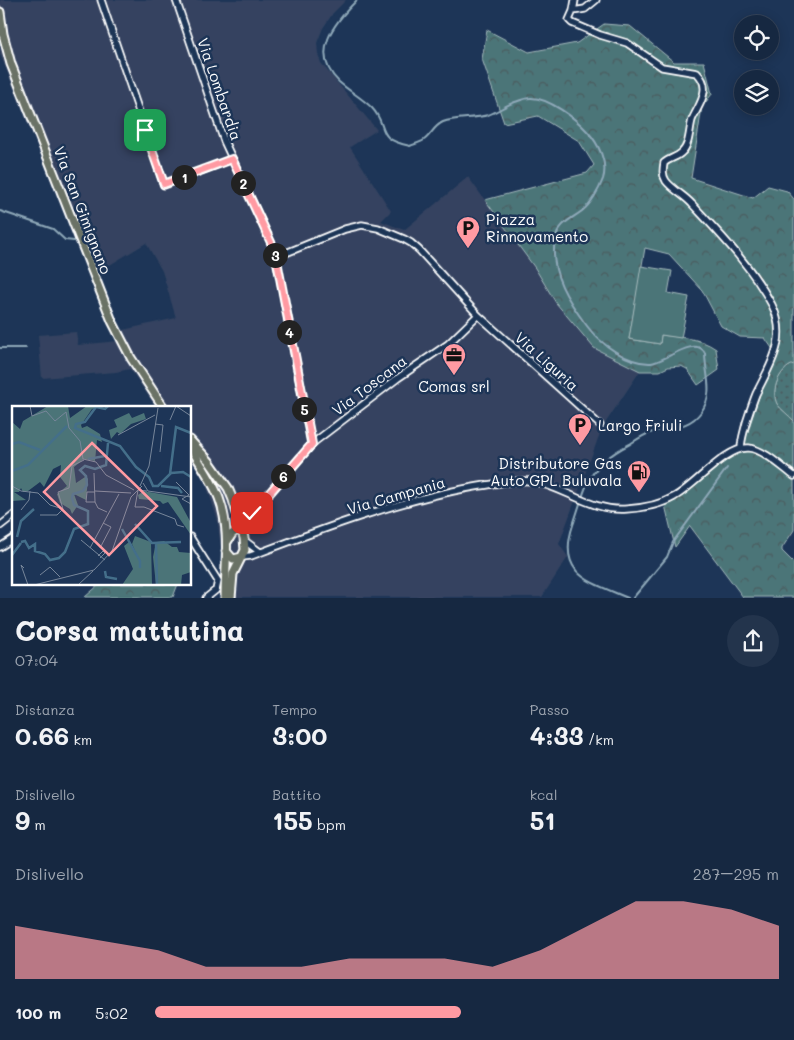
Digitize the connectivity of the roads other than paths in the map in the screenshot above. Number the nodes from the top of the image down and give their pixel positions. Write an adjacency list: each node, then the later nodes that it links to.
1 (101, 0): 7 (street)
2 (176, 0): 7 (street, Via Lombardia)
3 (575, 0): 5 (street)
4 (596, 0): 5 (street)
5 (572, 11): 15 (street)
6 (0, 12): 10 (main road, Via San Gimignano)
7 (232, 159): 8 (street, Via Lombardia)
8 (276, 257): 9 (street); 13 (street, Via Lombardia)
9 (478, 315): 11 (street, Via Liguria); 13 (street, Via Toscana)
10 (163, 406)
11 (600, 425)
12 (191, 441): 19 (main road)
13 (312, 444): 19 (street, Via Toscana)
14 (191, 449): 23 (main road)
15 (741, 449): 16 (street); 26 (street, Via Campania)
16 (794, 476)
17 (12, 517): 18 (street)
18 (0, 526)
19 (241, 527): 22 (main road); 23 (main road)
20 (12, 539): 24 (street)
21 (191, 540): 28 (street)
22 (245, 541): 26 (street); 27 (main road)
23 (226, 542): 25 (main road)
24 (0, 547)
25 (226, 551): 27 (main road); 29 (main road)
26 (260, 552): 27 (street, Via Campania)
27 (242, 557): 30 (main road)
28 (206, 598)
29 (225, 598)
30 (231, 598)

